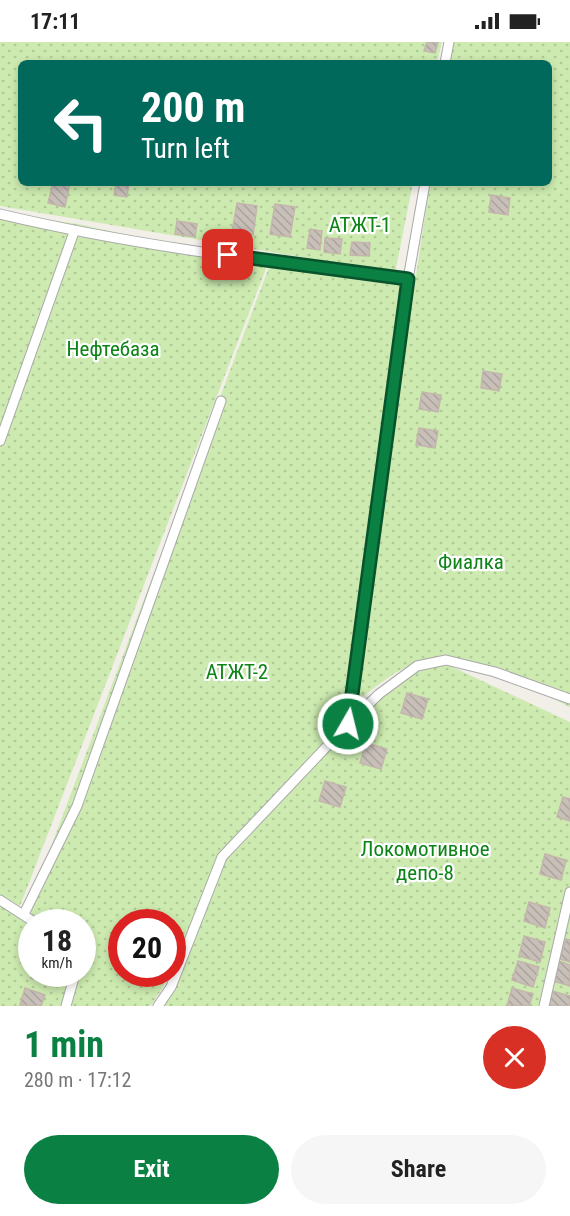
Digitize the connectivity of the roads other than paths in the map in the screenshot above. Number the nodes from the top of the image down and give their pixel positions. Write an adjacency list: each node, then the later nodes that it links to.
1 (448, 42): 2 (lane)
2 (445, 60)
3 (424, 186): 6 (lane)
4 (0, 214): 5 (lane)
5 (74, 232): 6 (lane); 8 (lane)
6 (408, 279): 10 (lane)
7 (221, 401): 13 (lane)
8 (0, 441)
9 (570, 699): 10 (lane)
10 (348, 724): 17 (lane)
11 (570, 892): 18 (lane)
12 (0, 900): 14 (lane)
13 (26, 909)
14 (18, 910)
15 (71, 987): 16 (lane)
16 (66, 1006)
17 (158, 1006)
18 (544, 1006)

